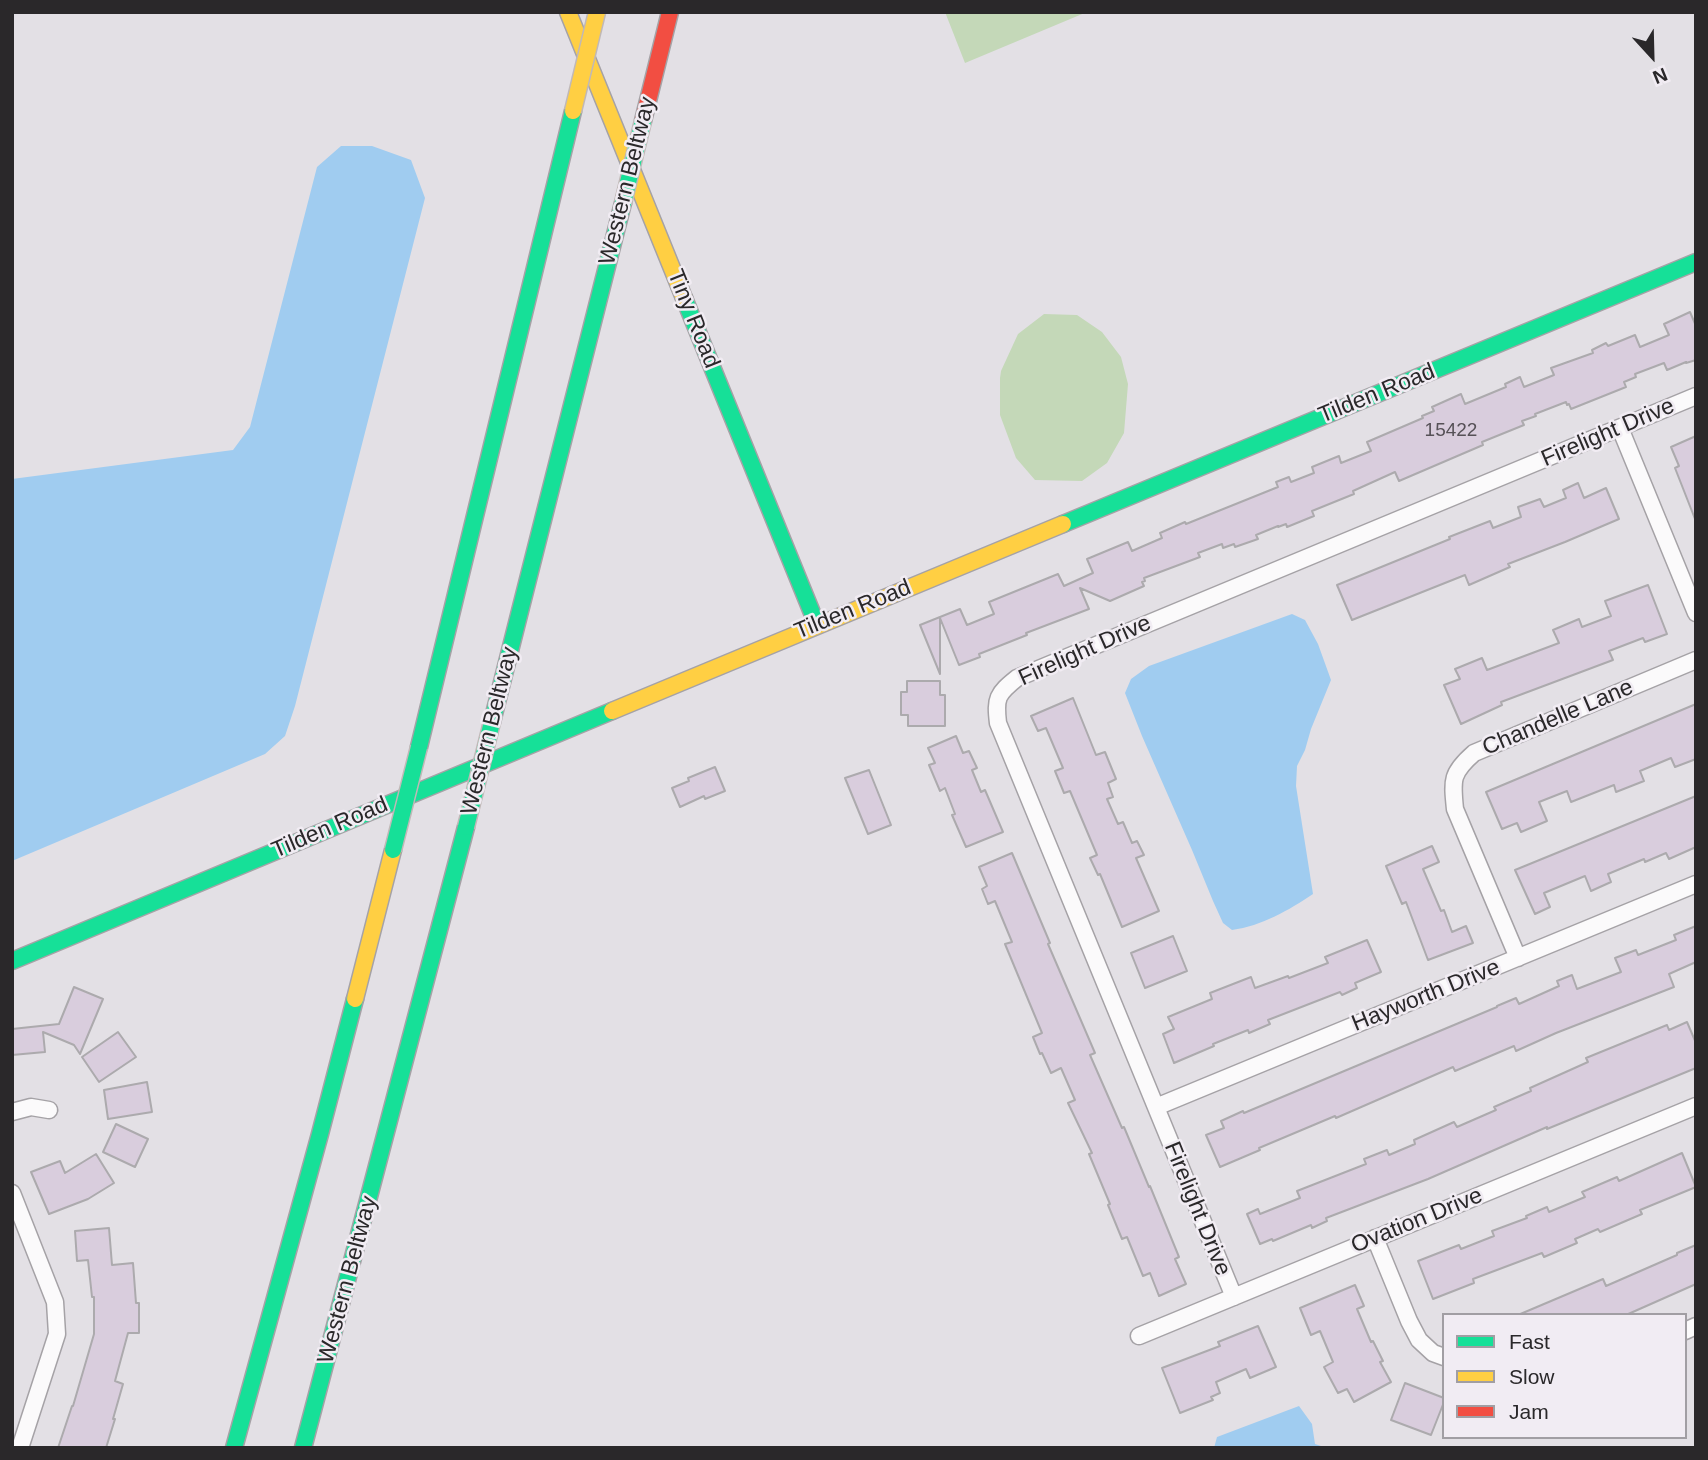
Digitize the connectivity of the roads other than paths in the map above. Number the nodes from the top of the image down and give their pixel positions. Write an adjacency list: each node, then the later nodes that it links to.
1 (568, 12): 8 (main road, Tiny Road)
2 (597, 12): 23 (main road, bridge)
3 (670, 12): 24 (main road, Western Beltway, bridge)
4 (1696, 262): 8 (main road, Tilden Road)
5 (1696, 396): 6 (street, Firelight Drive)
6 (1620, 428): 7 (street); 14 (street, Firelight Drive)
7 (1696, 613)
8 (817, 625): 12 (main road, Tilden Road)
9 (1696, 660): 11 (street, Chandelle Lane)
10 (1696, 884): 11 (street, Hayworth Drive)
11 (1518, 958): 14 (street, Hayworth Drive)
12 (12, 961)
13 (1696, 1106): 18 (street, Ovation Drive)
14 (1156, 1107): 19 (street, Firelight Drive)
15 (49, 1110): 16 (street)
16 (12, 1112)
17 (12, 1193): 22 (street)
18 (1375, 1238): 19 (street, Ovation Drive); 21 (street)
19 (1234, 1297): 20 (street, Ovation Drive)
20 (1139, 1336)
21 (1442, 1356)
22 (20, 1448)
23 (234, 1448)
24 (303, 1448)

